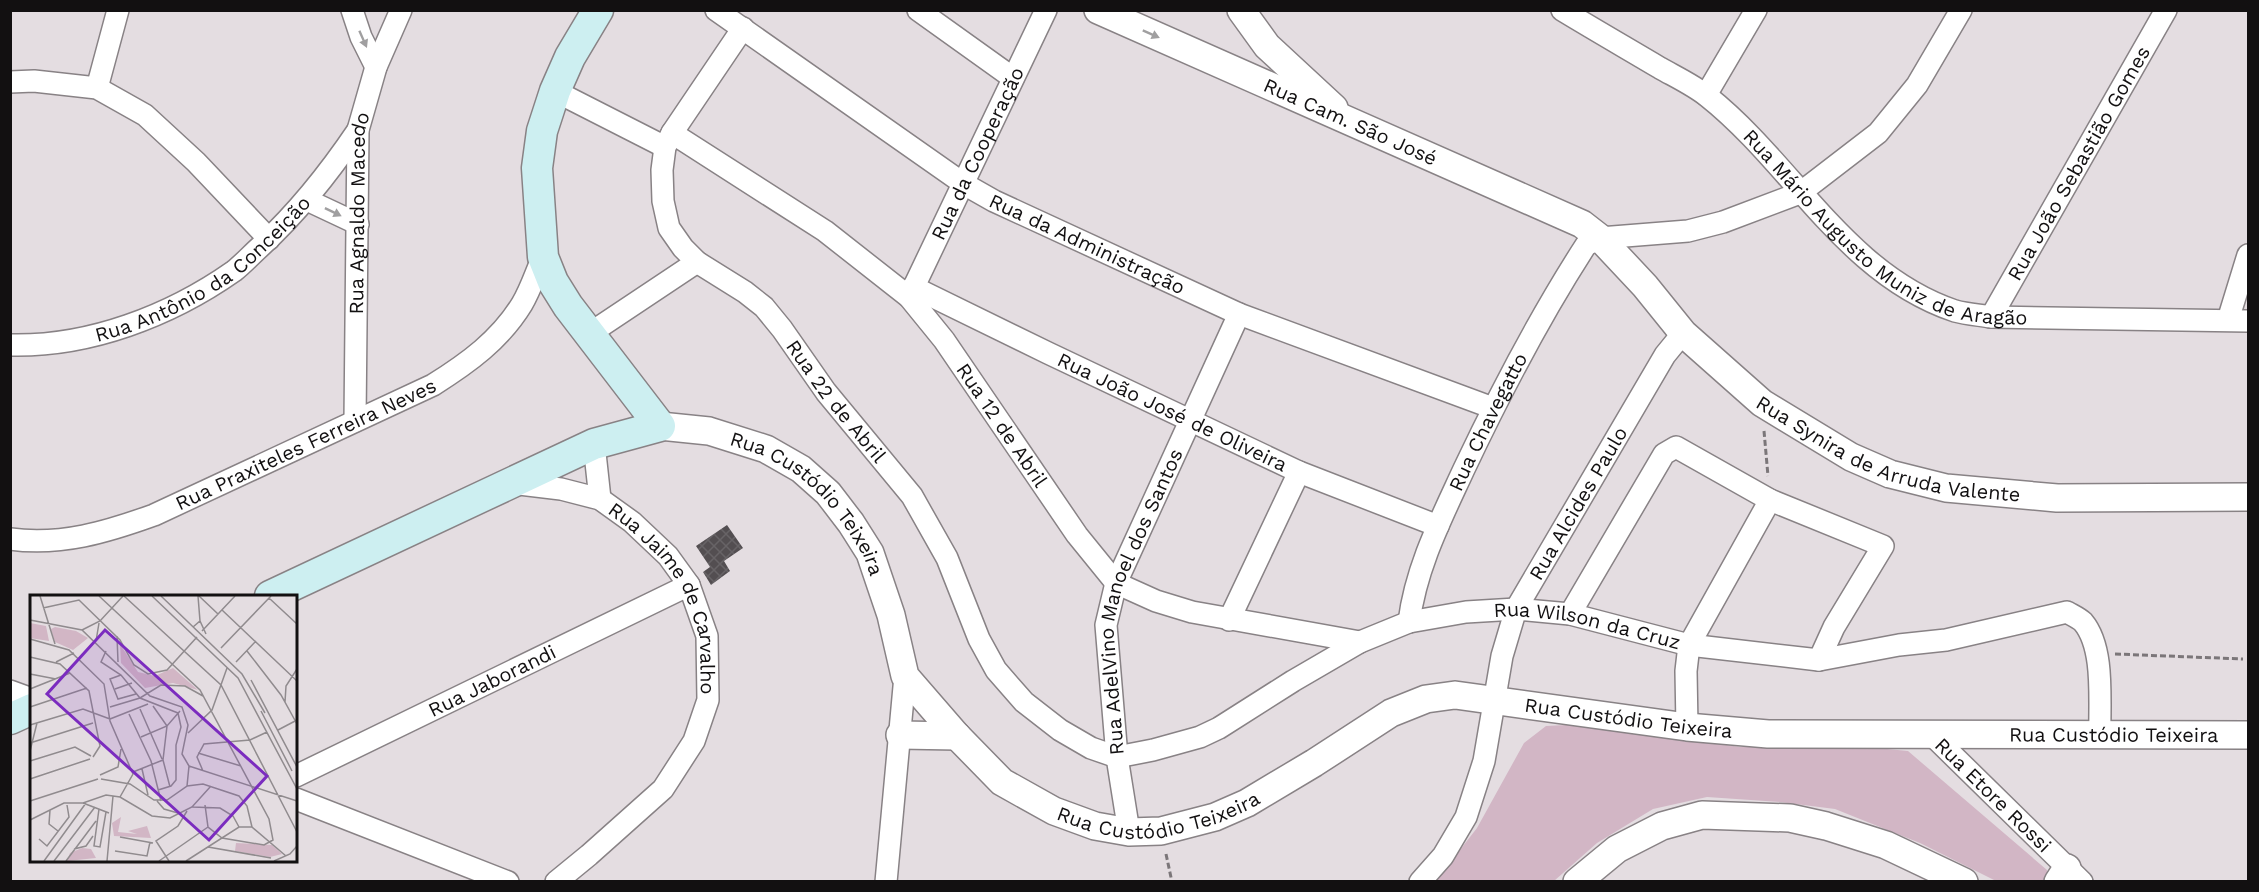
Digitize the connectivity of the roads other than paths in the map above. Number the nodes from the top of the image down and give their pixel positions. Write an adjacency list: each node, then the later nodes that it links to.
1 (118, 10): 20 (street)
2 (352, 10): 16 (street, one-way to 16)
3 (401, 10): 16 (street, Rua Agnaldo Macedo)
4 (598, 10): 21 (main road)
5 (716, 10): 14 (street, Rua da Administração)
6 (918, 10): 17 (street)
7 (1046, 10): 17 (street, Rua da Cooperação)
8 (1098, 10): 18 (street, Rua Cam. São José, one-way to 18)
9 (1241, 10): 15 (street)
10 (1562, 10): 22 (street, Rua Mário Augusto Muniz de Aragão)
11 (1755, 10): 22 (street)
12 (1961, 10): 27 (street)
13 (2166, 10): 37 (street, Rua João Sebastião Gomes)
14 (743, 28): 25 (street, Rua 22 de Abril); 26 (street, Rua da Administração)
15 (1273, 52): 18 (street); 23 (street)
16 (376, 67): 24 (street, Rua Agnaldo Macedo)
17 (1013, 78): 26 (street, Rua da Cooperação)
18 (1252, 79): 23 (street, Rua Cam. São José)
19 (10, 82): 20 (street)
20 (97, 87): 31 (street)
21 (555, 91): 25 (street, Rua 12 de Abril); 33 (main road)
22 (1706, 95): 27 (street, Rua Mário Augusto Muniz de Aragão)
23 (1353, 124): 30 (street, Rua Cam. São José)
24 (358, 130): 28 (street, Rua Antônio da Conceição); 29 (street, Rua Agnaldo Macedo)
25 (669, 140): 34 (street, Rua 22 de Abril); 35 (street, Rua 12 de Abril)
26 (964, 184): 35 (street, Rua da Cooperação); 36 (street, Rua da Administração)
27 (1800, 192): 30 (street); 37 (street, Rua Mário Augusto Muniz de Aragão)
28 (307, 200): 29 (street, one-way to 29); 31 (street, Rua Antônio da Conceição)
29 (358, 224): 44 (street, Rua Agnaldo Macedo)
30 (1600, 238): 39 (street, Rua Synira de Arruda Valente); 42 (street, Rua Chavegatto)
31 (269, 239): 41 (street, Rua Antônio da Conceição)
32 (2248, 255): 38 (street)
33 (543, 256): 40 (main road); 44 (street, Rua Praxiteles Ferreira Neves)
34 (697, 262): 40 (street); 76 (street, Rua 22 de Abril)
35 (911, 292): 43 (street, Rua João José de Oliveira); 54 (street, Rua 12 de Abril)
36 (1239, 314): 42 (street, Rua da Administração); 43 (street, Rua AdelVino Manoel dos Santos)
37 (1991, 317): 38 (street, Rua Mário Augusto Muniz de Aragão)
38 (2238, 320)
39 (1683, 333): 49 (street, Rua Synira de Arruda Valente); 57 (street, Rua Alcides Paulo)
40 (589, 334): 45 (main road)
41 (10, 345)
42 (1493, 408): 52 (street, Rua Chavegatto)
43 (1190, 420): 47 (street, Rua João José de Oliveira); 54 (street, Rua AdelVino Manoel dos Santos)
44 (355, 421): 53 (street, Rua Praxiteles Ferreira Neves)
45 (660, 426): 46 (main road, Rua Custódio Teixeira); 64 (street, Rua Custódio Teixeira)
46 (594, 444): 48 (main road, Rua Custódio Teixeira); 50 (street)
47 (1299, 471): 52 (street, Rua João José de Oliveira); 59 (street)
48 (510, 483): 50 (street, Rua Jaime de Carvalho); 56 (main road, Rua Custódio Teixeira)
49 (2248, 497)
50 (600, 499): 55 (street, Rua Jaime de Carvalho)
51 (1770, 500): 58 (street); 62 (street); 63 (street)
52 (1438, 526): 60 (street, Rua Chavegatto)
53 (10, 539)
54 (1116, 583): 59 (street, Rua 12 de Abril); 76 (street, Rua AdelVino Manoel dos Santos)
55 (689, 585): 77 (street, Rua Jaborandi); 82 (street, Rua Jaime de Carvalho)
56 (274, 595)
57 (1516, 609): 58 (street, Rua Wilson da Cruz); 60 (street, Rua Wilson da Cruz); 67 (street, Rua Alcides Paulo)
58 (1570, 614): 62 (street, Rua Wilson da Cruz)
59 (1229, 620): 61 (street, Rua 12 de Abril)
60 (1409, 622): 61 (street, Rua Wilson da Cruz)
61 (1360, 642): 76 (street, Rua Wilson da Cruz)
62 (1689, 645): 63 (street, Rua Wilson da Cruz); 70 (street)
63 (1819, 660): 72 (street, Rua Wilson da Cruz)
64 (905, 676): 73 (street); 74 (street, Rua Custódio Teixeira)
65 (10, 691): 66 (street)
66 (30, 698)
67 (1495, 701): 70 (street, Rua Custódio Teixeira); 79 (street, Rua Custódio Teixeira); 84 (street, Rua Alcides Paulo)
68 (30, 710): 69 (main road)
69 (10, 719)
70 (1687, 727): 71 (street, Rua Custódio Teixeira)
71 (1931, 734): 72 (street, Rua Custódio Teixeira); 80 (street, Rua Etore Rossi)
72 (2100, 734): 75 (street, Rua Custódio Teixeira)
73 (900, 735): 74 (street); 83 (street)
74 (957, 736): 79 (street, Rua Custódio Teixeira)
75 (2241, 737)
76 (1117, 758): 79 (street, Rua AdelVino Manoel dos Santos)
77 (297, 776)
78 (297, 799): 81 (street)
79 (1129, 832)
80 (2069, 877)
81 (508, 882)
82 (556, 882)
83 (886, 882)
84 (1420, 882)
85 (1577, 882): 86 (street)
86 (1964, 882)

